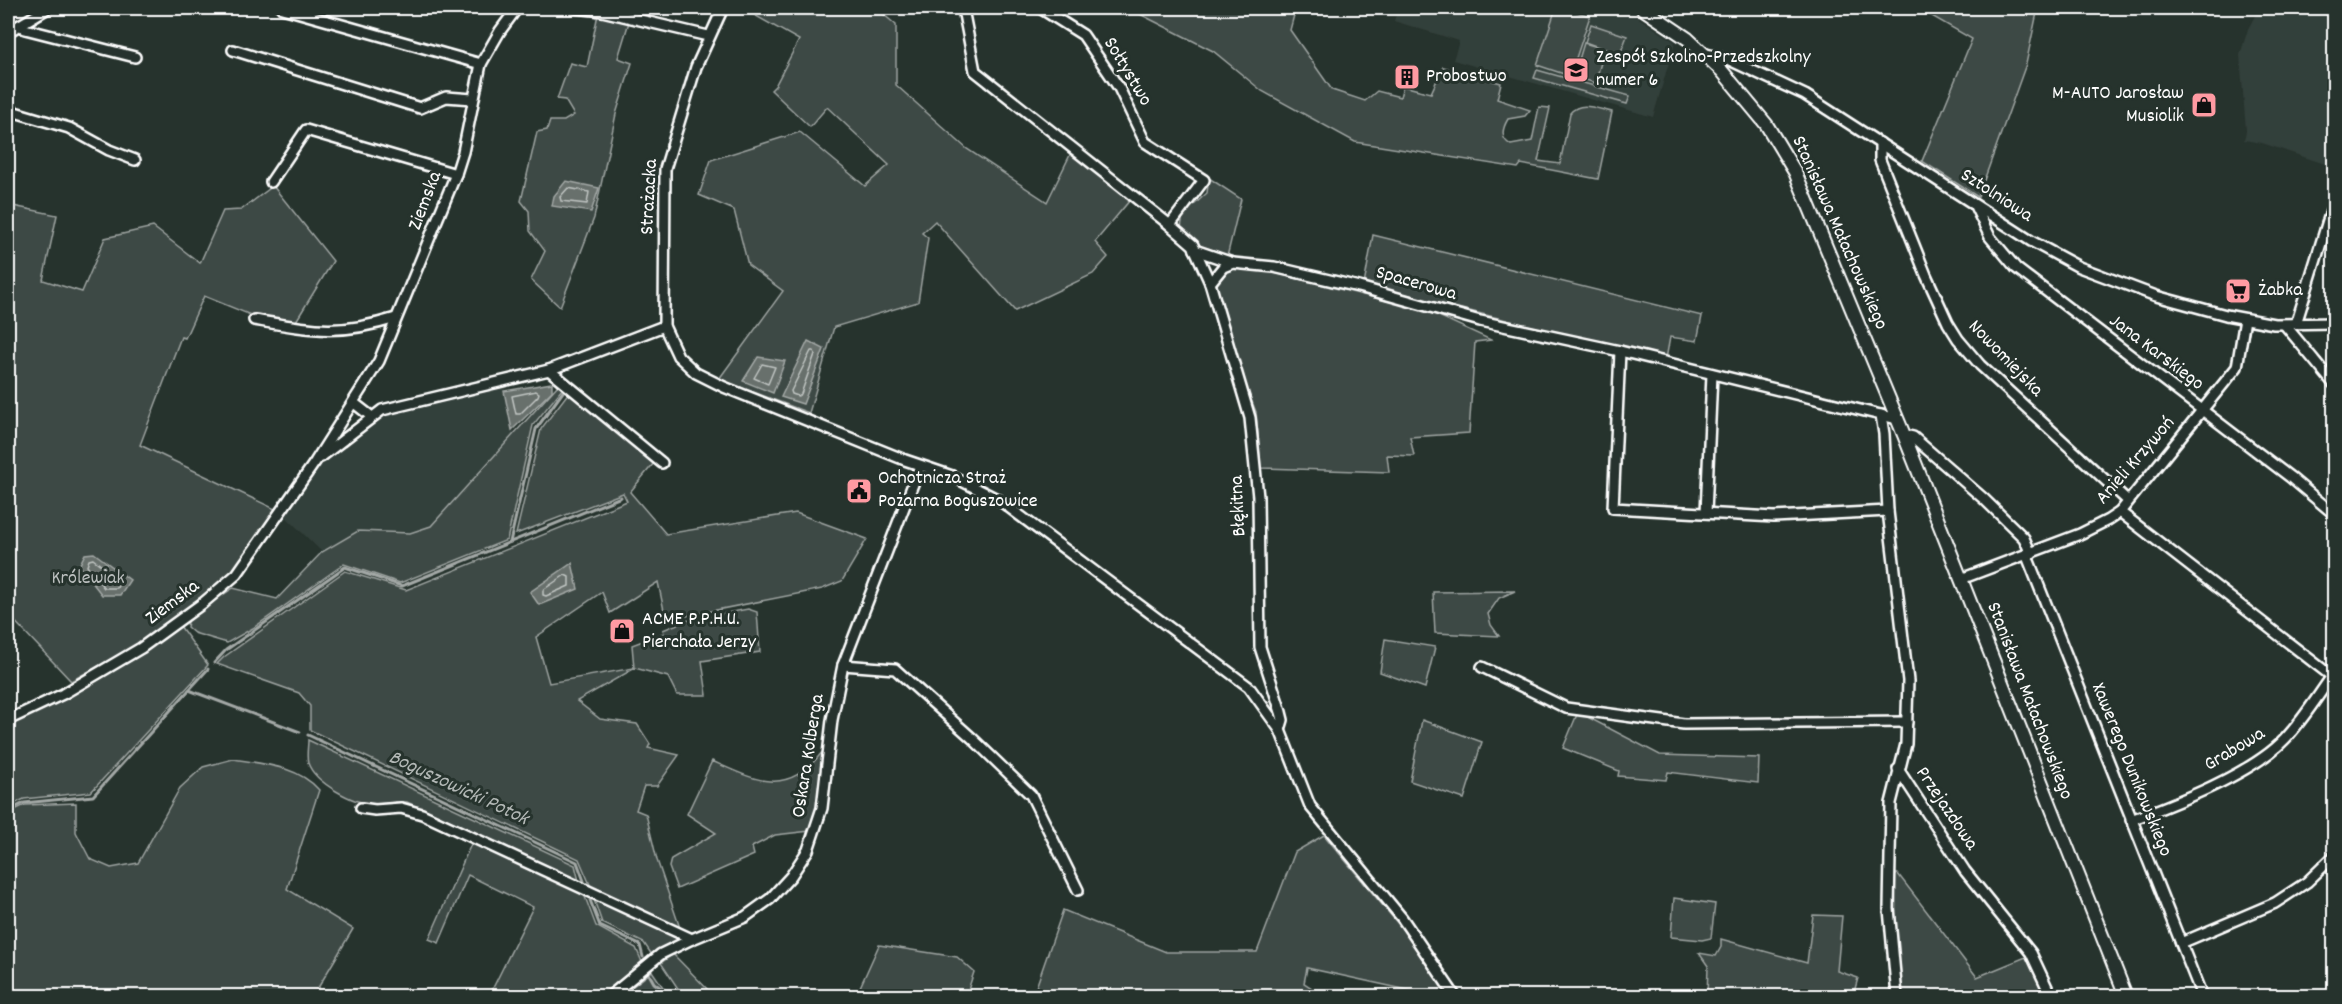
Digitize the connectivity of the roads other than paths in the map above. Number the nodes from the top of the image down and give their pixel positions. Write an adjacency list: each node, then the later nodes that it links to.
1 (48, 8): 9 (street)
2 (282, 8): 15 (street)
3 (517, 8): 15 (street, Ziemska)
4 (576, 8): 11 (street)
5 (723, 8): 11 (street, Strażacka)
6 (961, 8): 24 (street)
7 (1040, 8): 24 (street, Sołtystwo)
8 (1642, 8): 13 (street, Stanisława Małachowskiego)
9 (20, 25): 10 (street); 14 (street)
10 (8, 32)
11 (708, 36): 34 (street, Strażacka)
12 (233, 50): 16 (street)
13 (1706, 54): 18 (street, Sztolniowa); 43 (street, Stanisława Małachowskiego)
14 (135, 57)
15 (481, 64): 16 (street, Ziemska)
16 (473, 99): 20 (street, Ziemska)
17 (8, 110): 19 (street)
18 (1880, 144): 23 (street, Sztolniowa); 49 (street, Nowomiejska)
19 (135, 160)
20 (456, 174): 21 (street); 28 (street, Ziemska)
21 (271, 182)
22 (2334, 201): 32 (street)
23 (1974, 204): 29 (street, Sztolniowa); 40 (street, Jana Karskiego)
24 (1170, 225): 25 (street)
25 (1195, 250): 26 (street, Spacerowa); 27 (street, Błękitna)
26 (1233, 263): 27 (street); 35 (street, Spacerowa)
27 (1210, 283): 61 (street, Błękitna)
28 (396, 318): 30 (street); 39 (street, Ziemska)
29 (2245, 319): 33 (street, Sztolniowa); 40 (street, Anieli Krzywoń)
30 (254, 320)
31 (2334, 323): 32 (street, Sztolniowa)
32 (2296, 324): 33 (street, Sztolniowa)
33 (2285, 325): 38 (street)
34 (664, 326): 36 (street); 48 (street, Strażacka)
35 (1620, 351): 37 (street, Spacerowa); 52 (street)
36 (549, 370): 42 (street); 47 (street)
37 (1712, 374): 41 (street, Spacerowa); 52 (street)
38 (2334, 384)
39 (354, 404): 42 (street); 46 (street, Ziemska)
40 (2203, 411): 49 (street, Anieli Krzywoń); 53 (street, Jana Karskiego)
41 (1881, 415): 43 (street, Spacerowa); 44 (street)
42 (372, 417): 46 (street, Ziemska)
43 (1898, 419): 44 (street); 45 (street, Stanisława Małachowskiego)
44 (1884, 434): 50 (street)
45 (1904, 435): 54 (street, Xawerego Dunikowskiego); 55 (street, Stanisława Małachowskiego)
46 (315, 462): 59 (street, Ziemska)
47 (662, 463)
48 (920, 466): 56 (street, Oskara Kolberga); 61 (street, Błękitna)
49 (2128, 501): 51 (street, Anieli Krzywoń)
50 (1888, 511): 52 (street); 60 (street)
51 (2120, 512): 54 (street, Anieli Krzywoń); 58 (street)
52 (1706, 513)
53 (2334, 514)
54 (2029, 555): 55 (street, Anieli Krzywoń); 64 (street, Xawerego Dunikowskiego)
55 (1961, 579): 73 (street, Stanisława Małachowskiego)
56 (843, 665): 66 (street); 67 (street, Oskara Kolberga)
57 (1482, 667): 60 (street)
58 (2333, 677): 64 (street, Grabowa)
59 (8, 720)
60 (1907, 722): 62 (street)
61 (1280, 730): 70 (street, Błękitna)
62 (1898, 769): 71 (street, Przejazdowa); 72 (street, Przejazdowa)
63 (361, 808): 67 (street)
64 (2131, 820): 68 (street, Xawerego Dunikowskiego)
65 (2334, 856): 68 (street)
66 (1078, 890)
67 (692, 939): 69 (street, Oskara Kolberga)
68 (2181, 943): 74 (street, Xawerego Dunikowskiego)
69 (610, 996)
70 (1455, 996)
71 (1897, 996)
72 (2051, 996)
73 (2126, 996)
74 (2202, 996)

